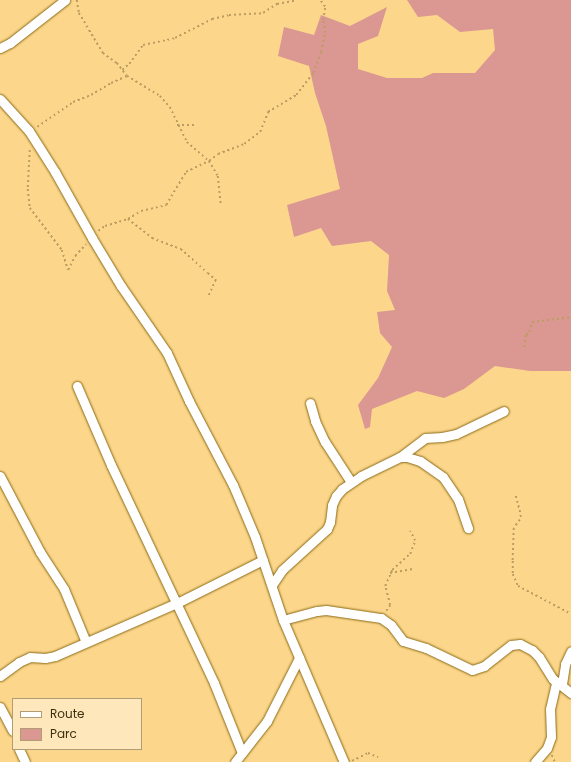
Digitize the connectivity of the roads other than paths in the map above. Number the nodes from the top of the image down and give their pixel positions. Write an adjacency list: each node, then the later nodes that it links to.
1 (65, 0): 2 (street)
2 (0, 48)
3 (0, 99): 11 (street)
4 (77, 386): 13 (street)
5 (310, 403): 9 (street)
6 (504, 411): 7 (street)
7 (400, 457): 9 (street); 10 (street)
8 (0, 476): 15 (street)
9 (351, 482): 12 (street)
10 (468, 528)
11 (263, 560): 12 (street); 13 (street)
12 (272, 585): 14 (street)
13 (177, 603): 15 (street); 24 (street)
14 (283, 620): 17 (street); 19 (street)
15 (86, 642): 18 (street)
16 (571, 651): 19 (street)
17 (299, 658): 24 (street); 27 (street)
18 (0, 676)
19 (559, 683): 20 (street); 28 (street)
20 (571, 693)
21 (0, 707): 22 (street)
22 (12, 729)
23 (20, 750): 25 (street)
24 (242, 753): 26 (street)
25 (25, 762)
26 (235, 762)
27 (344, 762)
28 (535, 762)

